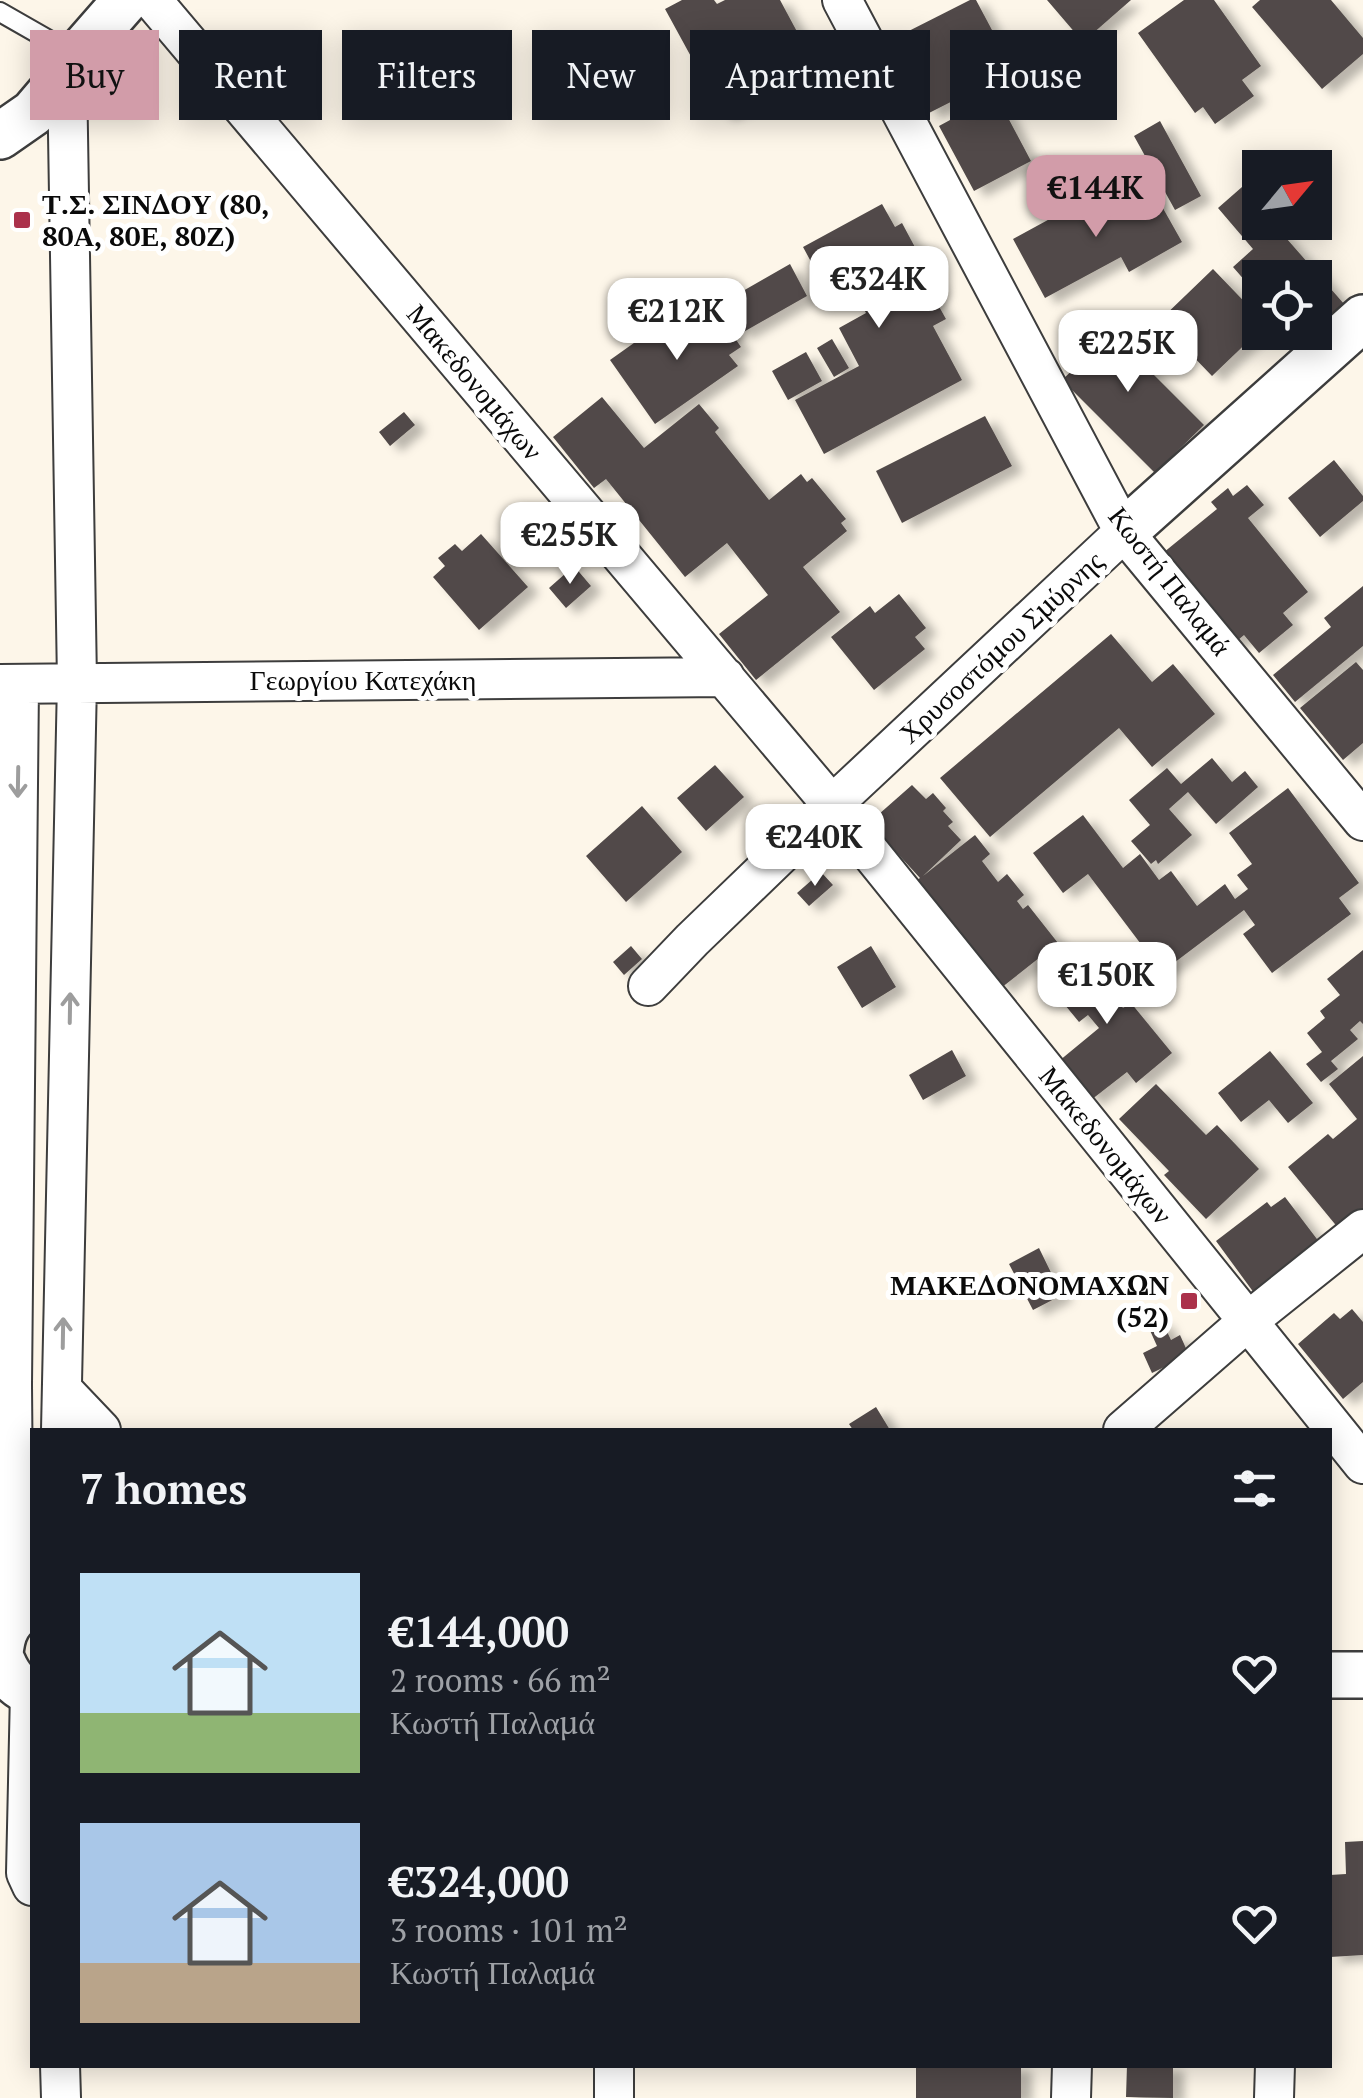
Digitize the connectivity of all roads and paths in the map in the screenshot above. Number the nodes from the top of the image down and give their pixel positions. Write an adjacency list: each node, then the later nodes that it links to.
1 (126, 0): 5 (street)
2 (152, 0): 12 (street, Μακεδονομάχων)
3 (842, 0): 11 (street, Κωστή Παλαμά)
4 (0, 12): 6 (lane)
5 (101, 30)
6 (30, 34)
7 (30, 114): 9 (street)
8 (72, 120): 13 (street)
9 (0, 136)
10 (1363, 318): 11 (street, Χρυσοστόμου Σμύρνης)
11 (1124, 532): 15 (street, Χρυσοστόμου Σμύρνης); 16 (street, Κωστή Παλαμά)
12 (725, 677): 13 (street, Γεωργίου Κατεχάκη); 15 (street, Μακεδονομάχων)
13 (77, 682): 14 (street, Γεωργίου Κατεχάκη); 18 (street, one-way to 13)
14 (10, 684): 19 (street, one-way to 19)
15 (832, 805): 17 (street, Χρυσοστόμου Σμύρνης); 21 (street, Μακεδονομάχων)
16 (1363, 821)
17 (648, 986)
18 (69, 1066): 19 (street); 23 (street, one-way to 18)
19 (16, 1067): 22 (street)
20 (1363, 1229): 21 (street)
21 (1248, 1321): 26 (street); 27 (street, Μακεδονομάχων)
22 (6, 1390): 28 (street)
23 (62, 1390): 24 (street); 25 (street)
24 (62, 1428)
25 (99, 1428)
26 (1125, 1428)
27 (1363, 1464)
28 (12, 1651): 31 (street)
29 (1332, 1675): 30 (street)
30 (1363, 1675)
31 (30, 1882)
32 (60, 2068): 36 (street)
33 (614, 2068): 37 (street)
34 (1072, 2068): 38 (street)
35 (1275, 2068): 39 (street)
36 (60, 2098)
37 (614, 2098)
38 (1071, 2098)
39 (1274, 2098)

